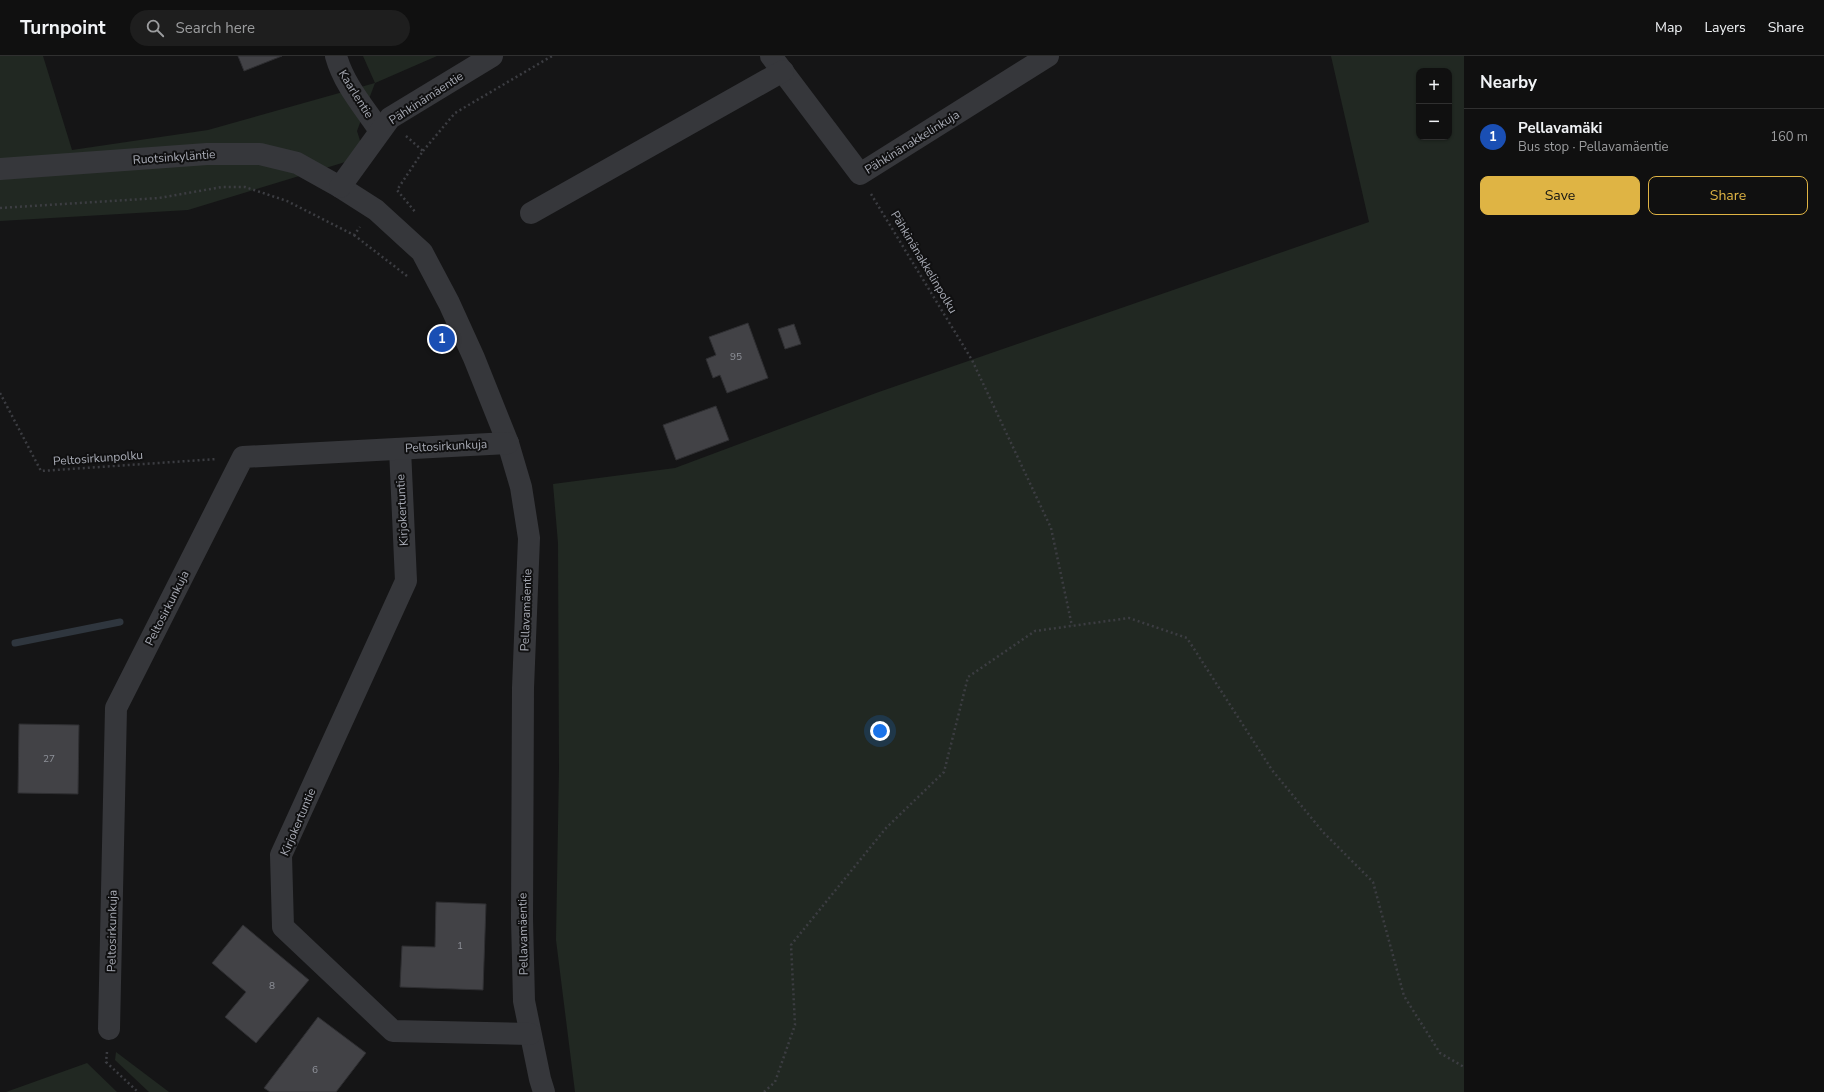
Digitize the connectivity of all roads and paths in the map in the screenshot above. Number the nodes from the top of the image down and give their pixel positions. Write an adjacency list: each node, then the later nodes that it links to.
1 (336, 56): 6 (street, Kaarlentie)
2 (492, 56): 6 (street, Pähkinämäentie)
3 (552, 56): 7 (path)
4 (1048, 56): 9 (street, Pähkinänakkelinkuja)
5 (777, 64): 9 (street, Pähkinänakkelinkuja); 14 (street)
6 (380, 132): 10 (street, Pähkinämäentie)
7 (423, 151)
8 (0, 169): 10 (street, Ruotsinkyläntie)
9 (860, 174): 21 (path, Pähkinänakkelinpolku)
10 (340, 187): 13 (street, Pellavamäentie)
11 (397, 190): 13 (path)
12 (0, 208): 15 (path)
13 (376, 210): 15 (path); 18 (street, Pellavamäentie)
14 (531, 213)
15 (354, 235): 16 (path)
16 (412, 280)
17 (0, 393): 20 (path, Peltosirkunpolku)
18 (508, 443): 19 (street, Peltosirkunkuja); 23 (street, Pellavamäentie)
19 (400, 449): 20 (street, Peltosirkunkuja); 23 (street, Kirjokertuntie)
20 (243, 457): 22 (street, Peltosirkunkuja)
21 (1072, 626): 24 (path); 27 (path)
22 (109, 1030): 25 (path)
23 (530, 1034): 26 (street, Pellavamäentie)
24 (1464, 1067)
25 (138, 1092)
26 (544, 1092)
27 (764, 1092)

